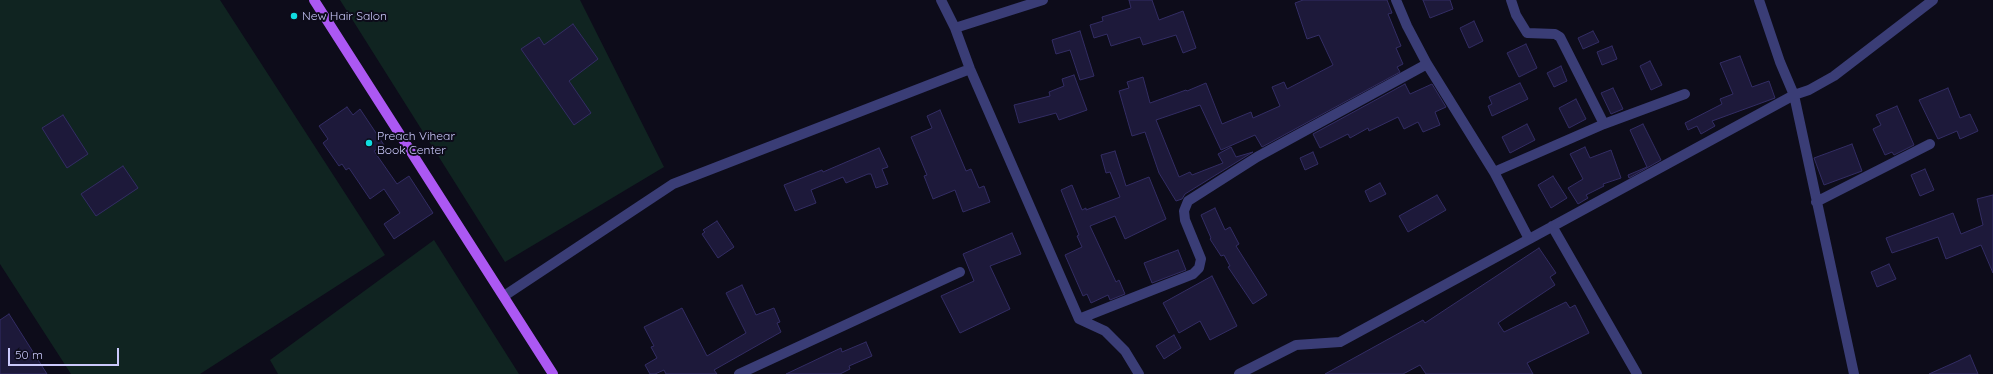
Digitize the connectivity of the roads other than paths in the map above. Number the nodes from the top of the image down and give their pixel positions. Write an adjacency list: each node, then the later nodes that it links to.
1 (314, 0): 20 (main road)
2 (941, 0): 8 (street)
3 (1043, 0): 8 (street)
4 (1396, 0): 9 (street)
5 (1511, 0): 13 (street)
6 (1760, 0): 12 (street)
7 (1933, 0): 12 (street)
8 (955, 28): 10 (street)
9 (1427, 64): 15 (street); 21 (street)
10 (970, 69): 20 (street); 21 (street)
11 (1685, 94): 13 (street)
12 (1794, 95): 16 (street); 17 (street)
13 (1604, 124): 15 (street)
14 (1930, 144): 16 (street)
15 (1494, 172): 18 (street)
16 (1816, 202): 27 (street)
17 (1552, 226): 18 (street); 26 (street)
18 (1529, 239): 25 (street)
19 (960, 272): 23 (street)
20 (504, 296): 22 (main road)
21 (1079, 319): 24 (street)
22 (553, 374)
23 (739, 374)
24 (1138, 374)
25 (1239, 374)
26 (1637, 374)
27 (1854, 374)

